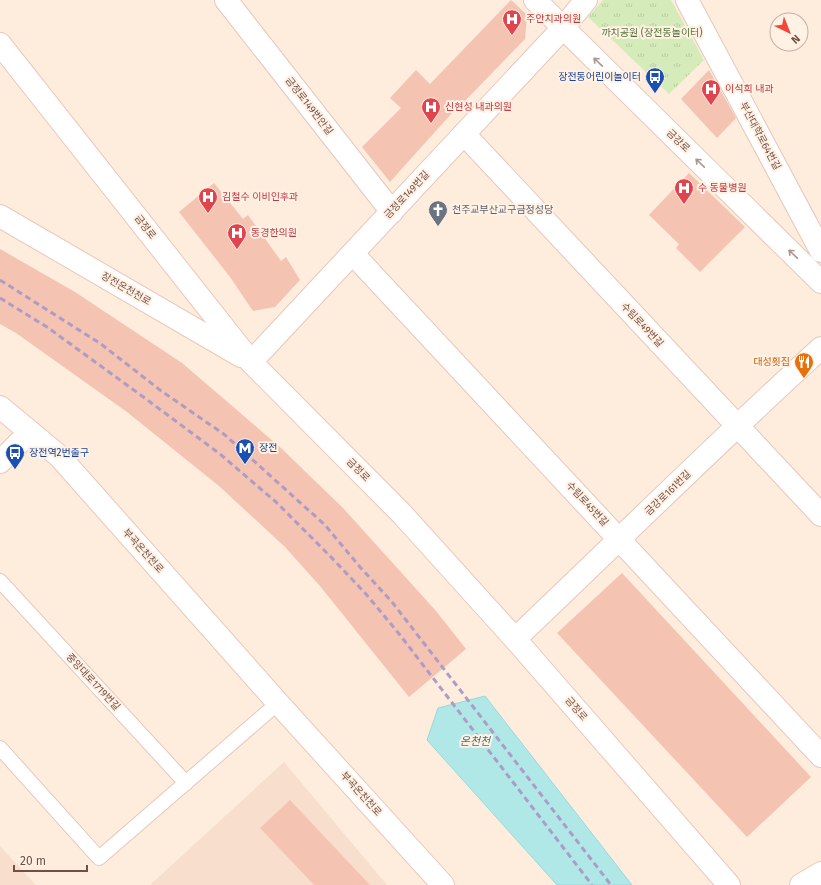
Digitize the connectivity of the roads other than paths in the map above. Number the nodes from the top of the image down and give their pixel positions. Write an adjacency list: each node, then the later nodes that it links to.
1 (226, 0): 8 (street, 금정로149번안길)
2 (535, 0): 5 (street, 금강로)
3 (586, 0): 5 (street, 금정로149번길)
4 (687, 0): 10 (street, 부산대학로64번길)
5 (563, 28): 7 (street, 금정로149번길); 12 (street, 금강로, one-way to 5)
6 (0, 44): 14 (street, 금정로)
7 (464, 134): 8 (street, 금정로149번길); 16 (street, 수림로49번길)
8 (392, 212): 11 (street, 금정로149번길)
9 (0, 216): 14 (street, 장전온천천로)
10 (821, 250)
11 (352, 254): 14 (street, 금정로149번길); 20 (street, 수림로45번길)
12 (821, 282)
13 (821, 348): 16 (street, 금강로161번길)
14 (251, 362): 22 (street, 금정로)
15 (0, 407): 17 (street, 부곡온천천로)
16 (737, 426): 19 (street, 수림로49번길); 20 (street, 금강로161번길)
17 (30, 432): 18 (street); 23 (street, 부곡온천천로)
18 (0, 462)
19 (821, 515)
20 (620, 540): 22 (street, 금강로161번길); 25 (street, 수림로45번길)
21 (0, 581): 26 (lane, 중앙대로1719번길)
22 (515, 639): 29 (street, 금정로)
23 (278, 703): 26 (lane); 28 (street, 부곡온천천로)
24 (0, 748): 26 (lane)
25 (821, 756)
26 (186, 783)
27 (821, 873): 30 (street)
28 (444, 885)
29 (729, 885)
30 (801, 885)

